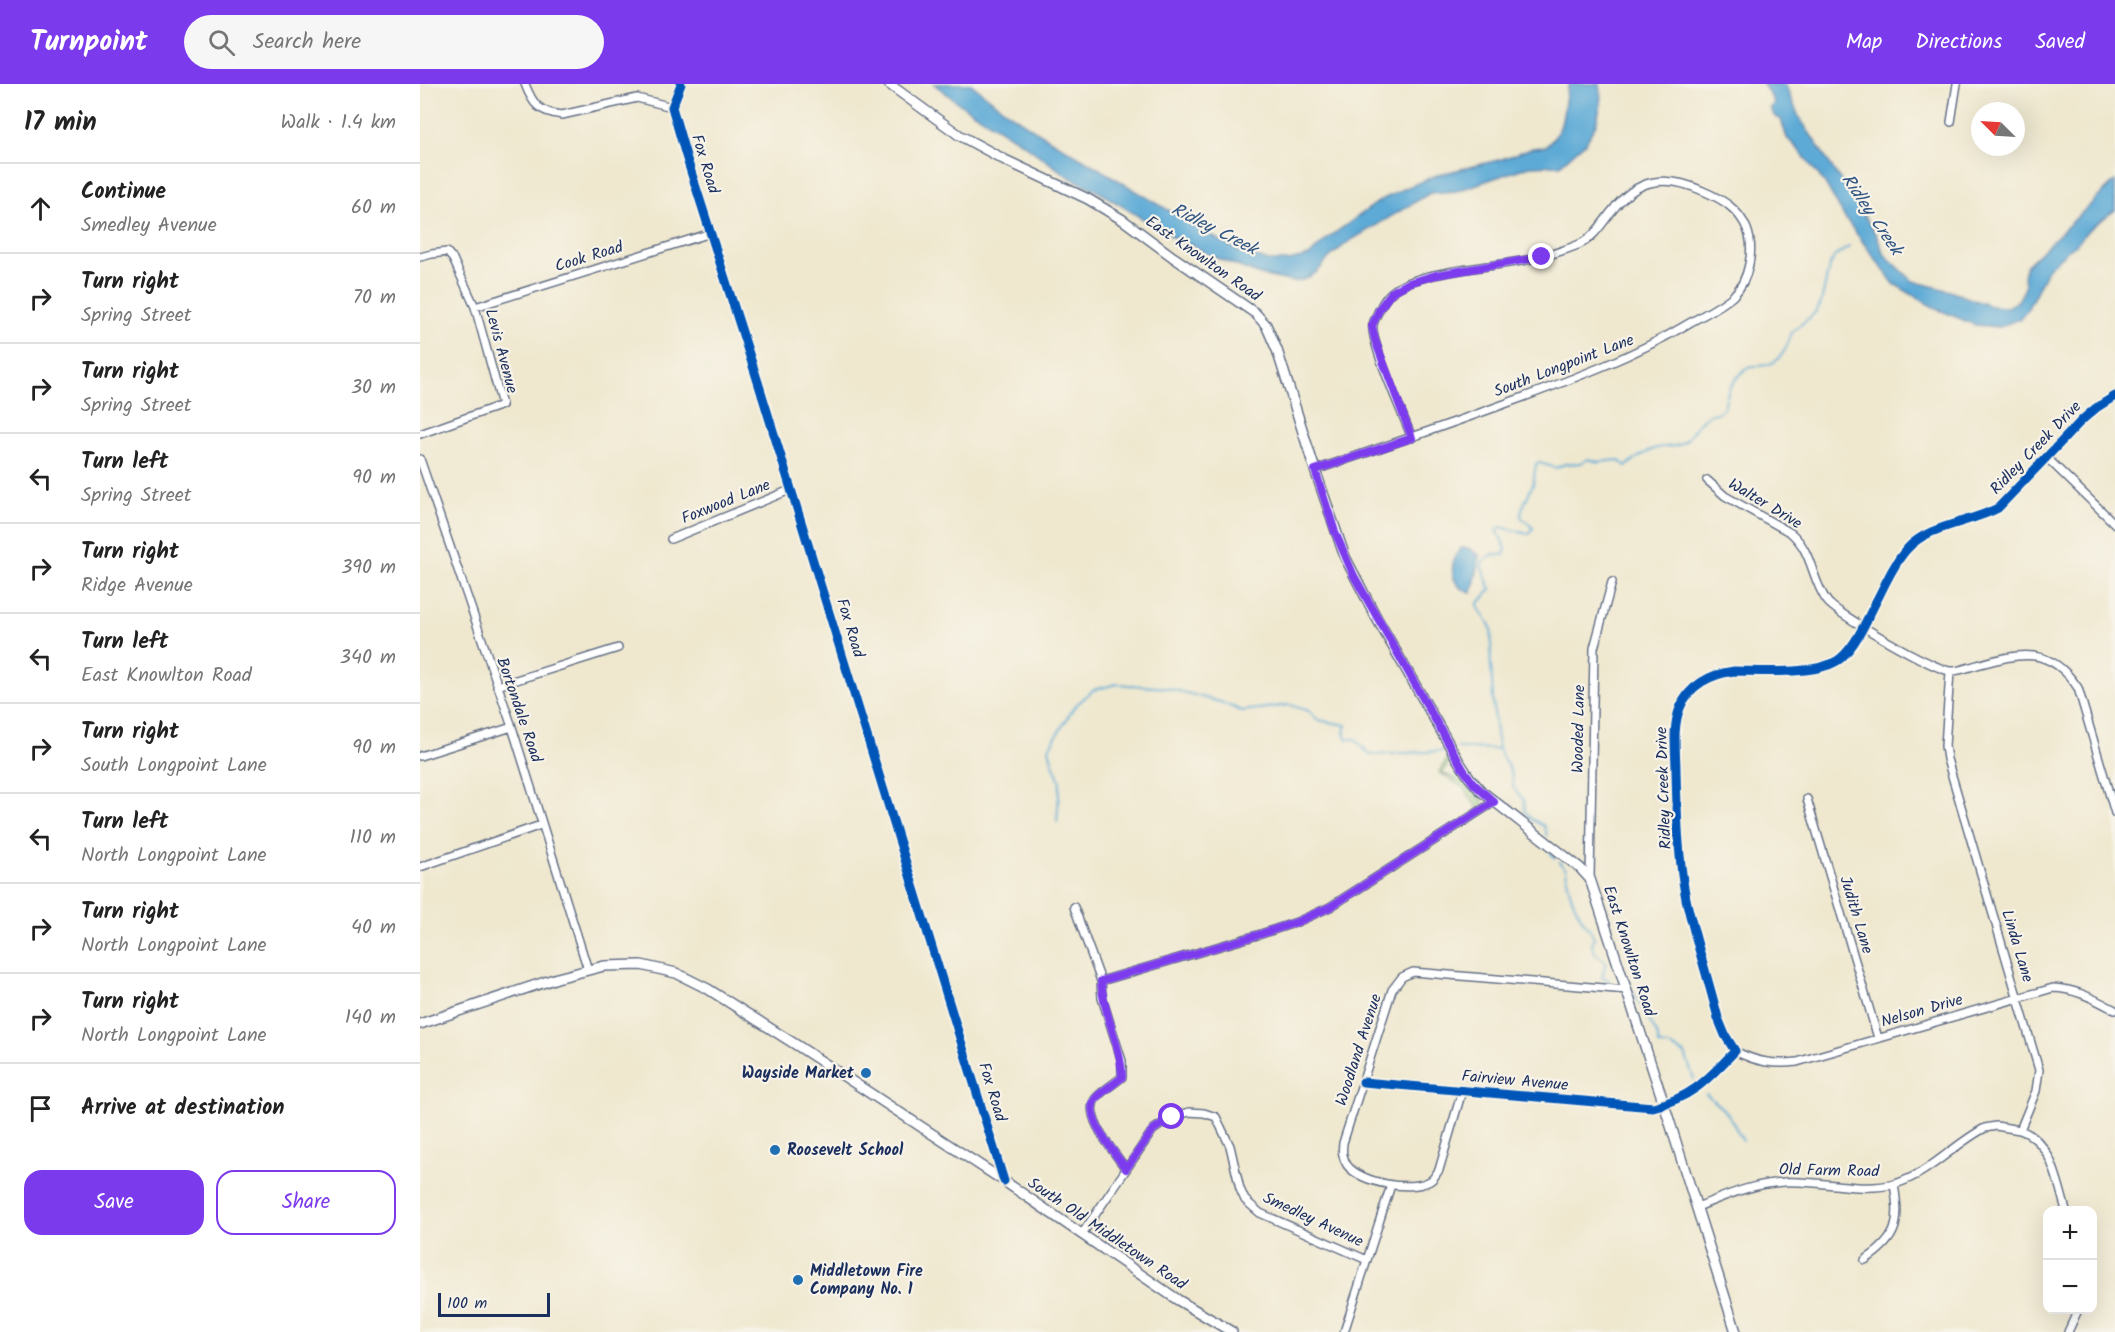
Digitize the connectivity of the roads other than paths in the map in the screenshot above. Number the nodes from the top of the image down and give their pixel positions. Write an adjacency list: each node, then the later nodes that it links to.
1 (525, 84): 5 (street)
2 (681, 84): 5 (street)
3 (889, 84): 15 (main road, East Knowlton Road)
4 (1957, 84): 6 (street)
5 (672, 107): 7 (street, Fox Road)
6 (1951, 122)
7 (711, 233): 9 (street, Cook Road); 17 (street, Fox Road)
8 (420, 258): 9 (street, Levis Avenue)
9 (475, 307): 11 (street, Levis Avenue)
10 (2115, 396): 13 (street, Ridley Creek Drive)
11 (420, 434)
12 (1412, 438): 12 (street, South Longpoint Lane); 15 (street, South Longpoint Lane)
13 (2047, 458): 18 (street); 21 (street, Ridley Creek Drive)
14 (420, 459): 24 (street, Bortondale Road)
15 (1315, 470): 28 (main road, East Knowlton Road)
16 (1707, 480): 21 (street, Walter Drive)
17 (790, 490): 19 (street, Foxwood Lane); 47 (street, Fox Road)
18 (2115, 524)
19 (671, 539)
20 (1612, 582): 32 (street, Wooded Lane)
21 (1863, 627): 23 (street, Walter Drive); 41 (street, Ridley Creek Drive)
22 (618, 648): 24 (street)
23 (1950, 672): 29 (street); 37 (street, Linda Lane)
24 (497, 686): 25 (street, Bortondale Road)
25 (512, 727): 26 (street); 30 (street, Bortondale Road)
26 (420, 756)
27 (1807, 799): 40 (street, Judith Lane)
28 (1494, 802): 32 (main road, East Knowlton Road); 35 (street)
29 (2115, 813)
30 (541, 825): 31 (street); 34 (street, Bortondale Road)
31 (420, 867)
32 (1590, 879): 36 (main road, East Knowlton Road)
33 (1074, 907): 35 (street)
34 (588, 970): 39 (main road, South Old Middletown Road); 47 (main road, South Old Middletown Road)
35 (1101, 981): 46 (street)
36 (1627, 990): 42 (street, Woodland Avenue); 44 (main road, East Knowlton Road)
37 (2018, 998): 38 (street, Nelson Drive); 40 (street, Nelson Drive); 45 (street, Linda Lane)
38 (2115, 1010)
39 (420, 1024)
40 (1878, 1038): 41 (street, Nelson Drive)
41 (1735, 1051): 44 (street)
42 (1363, 1082): 43 (street, Fairview Avenue); 49 (street, Woodland Avenue)
43 (1462, 1091): 44 (street, Fairview Avenue); 49 (street)
44 (1664, 1104): 51 (main road, East Knowlton Road)
45 (2020, 1130): 48 (street, Old Farm Road); 50 (street)
46 (1126, 1169): 52 (street, Smedley Avenue); 53 (street, Smedley Avenue)
47 (1004, 1181): 52 (main road, South Old Middletown Road)
48 (1894, 1184): 51 (street, Old Farm Road); 54 (street)
49 (1391, 1185): 53 (street)
50 (2065, 1206)
51 (1697, 1207): 58 (main road, East Knowlton Road)
52 (1082, 1234): 56 (main road, South Old Middletown Road)
53 (1367, 1260): 57 (street)
54 (1865, 1260)
55 (2076, 1314): 59 (street)
56 (1232, 1332)
57 (1344, 1332)
58 (1736, 1332)
59 (2068, 1332)

